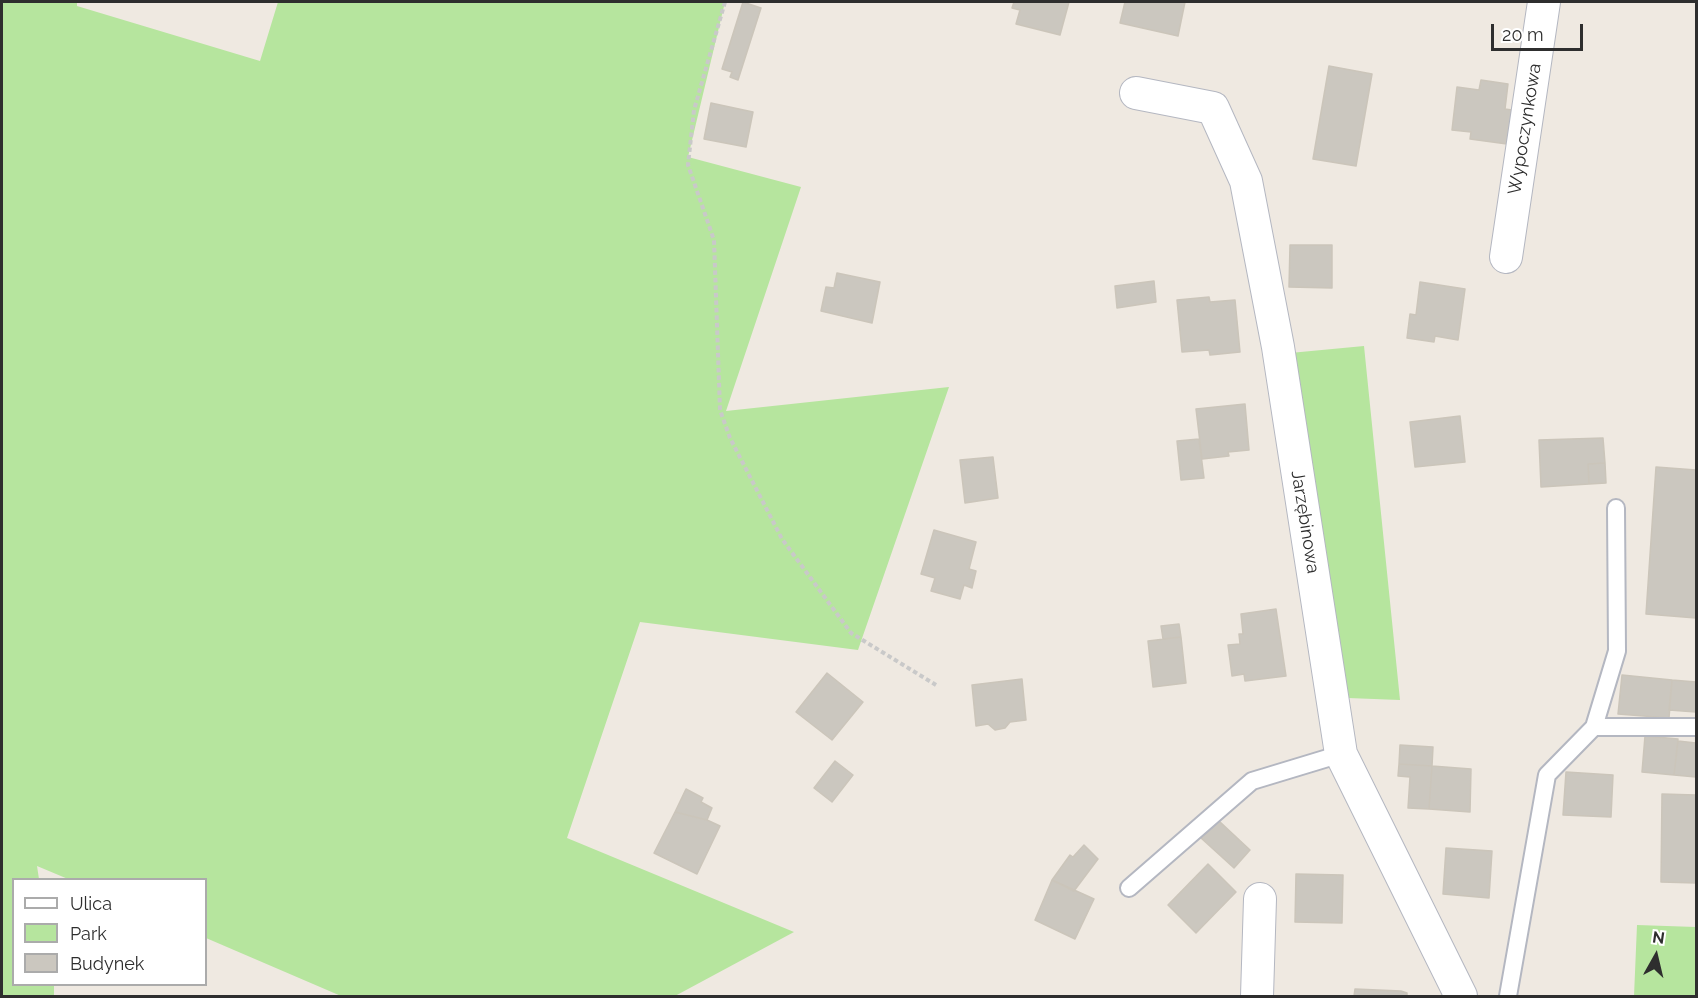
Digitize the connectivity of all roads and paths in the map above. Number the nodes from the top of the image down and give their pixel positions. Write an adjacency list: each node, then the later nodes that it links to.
1 (725, 2): 6 (path)
2 (1544, 2): 4 (street, Wypoczynkowa)
3 (1136, 93): 9 (street, Jarzębinowa)
4 (1506, 257)
5 (1616, 508): 7 (lane)
6 (936, 685)
7 (1594, 727): 8 (lane); 14 (lane)
8 (1696, 727)
9 (1341, 754): 10 (lane); 13 (street, Jarzębinowa)
10 (1129, 888)
11 (1260, 899): 12 (street)
12 (1257, 996)
13 (1461, 996)
14 (1508, 996)

